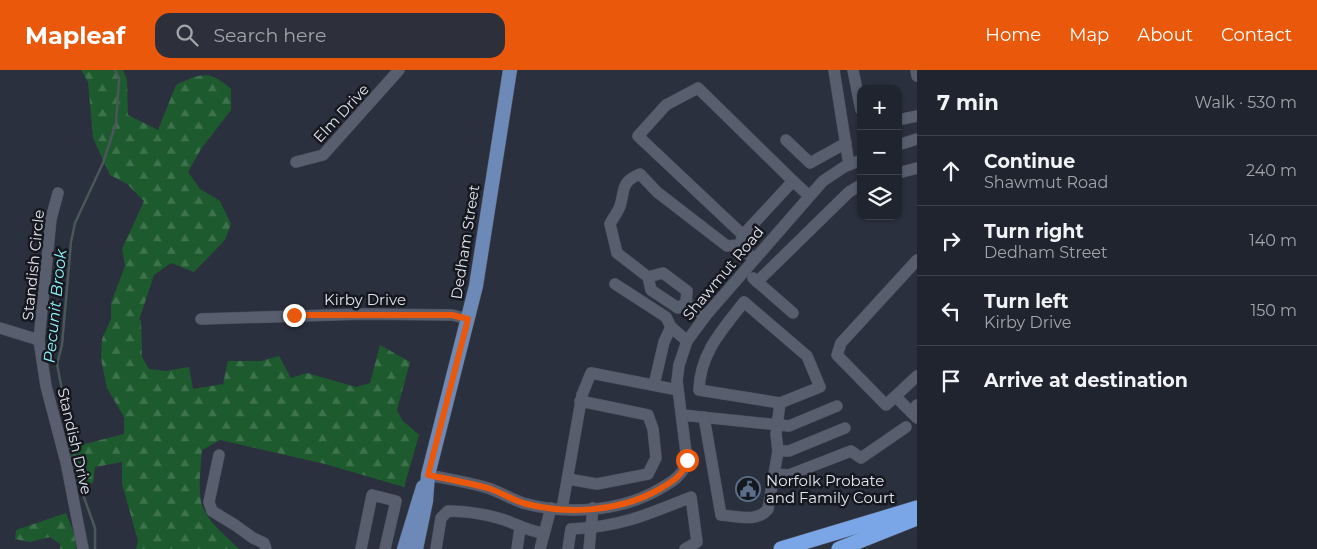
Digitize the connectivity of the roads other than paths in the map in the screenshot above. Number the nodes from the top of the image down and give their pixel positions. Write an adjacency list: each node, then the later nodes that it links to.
1 (399, 70): 14 (street, Elm Drive)
2 (510, 70): 34 (main road, Dedham Street)
3 (834, 70): 11 (street)
4 (853, 70): 7 (street)
5 (916, 70): 6 (street)
6 (917, 76)
7 (857, 90)
8 (917, 116): 9 (street)
9 (902, 119)
10 (786, 140): 11 (street)
11 (846, 143): 16 (street)
12 (915, 143): 13 (street)
13 (902, 145)
14 (296, 162)
15 (857, 162): 16 (street, Shawmut Road)
16 (849, 165): 22 (street, Shawmut Road)
17 (917, 168): 18 (street)
18 (902, 172)
19 (793, 180): 22 (street); 23 (street); 23 (street)
20 (857, 187): 28 (street)
21 (58, 193): 37 (street, Standish Circle)
22 (809, 196): 24 (street, Shawmut Road)
23 (741, 240): 24 (street); 27 (street)
24 (754, 259): 26 (street, Shawmut Road)
25 (917, 260): 42 (street)
26 (744, 270): 28 (street); 32 (street, Shawmut Road)
27 (648, 277): 30 (street); 30 (street)
28 (758, 282): 31 (street)
29 (615, 284): 35 (street)
30 (686, 303): 32 (street)
31 (793, 313)
32 (705, 316): 38 (street, Shawmut Road)
33 (201, 319): 34 (street, Kirby Drive)
34 (468, 319): 55 (main road, Dedham Street)
35 (671, 327): 38 (street); 40 (street)
36 (0, 328): 37 (street)
37 (39, 340): 64 (street, Standish Drive)
38 (687, 341): 41 (street, Shawmut Road)
39 (917, 376): 42 (street)
40 (654, 385): 41 (street); 43 (street)
41 (678, 390): 47 (street, Shawmut Road)
42 (896, 397): 46 (street)
43 (580, 401): 56 (street); 56 (street)
44 (780, 404): 44 (street); 49 (street)
45 (837, 406): 49 (street)
46 (915, 412)
47 (682, 415): 48 (street); 57 (street, Shawmut Road)
48 (704, 417): 49 (street); 54 (street)
49 (777, 424): 52 (street)
50 (906, 427): 54 (street)
51 (846, 428): 52 (street)
52 (778, 452): 54 (street)
53 (219, 456): 65 (street)
54 (774, 474)
55 (428, 475): 59 (street, Shawmut Road); 68 (main road, Dedham Street); 69 (main road, Dedham Street)
56 (568, 479): 59 (street)
57 (593, 508): 59 (street, Shawmut Road); 62 (street)
58 (917, 508): 76 (highway)
59 (556, 509): 63 (street)
60 (917, 518): 77 (highway)
61 (520, 528): 63 (street); 70 (street); 71 (street)
62 (591, 528): 73 (street); 74 (street); 75 (street)
63 (543, 533): 72 (street)
64 (84, 549)
65 (266, 549)
66 (362, 549): 67 (street)
67 (385, 549)
68 (404, 549)
69 (416, 549)
70 (436, 549)
71 (517, 549)
72 (540, 549)
73 (568, 549)
74 (590, 549)
75 (685, 549)
76 (782, 549)
77 (839, 549)

